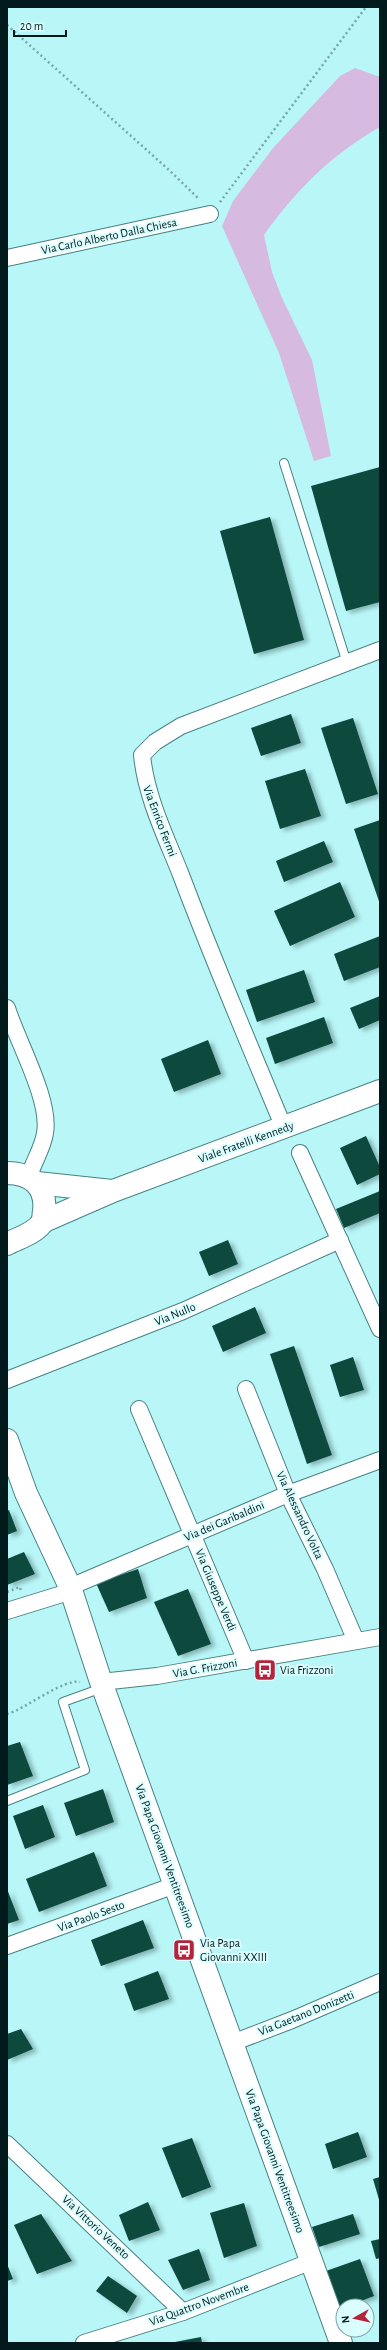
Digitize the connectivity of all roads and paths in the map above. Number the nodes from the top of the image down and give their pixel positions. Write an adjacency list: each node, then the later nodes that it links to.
1 (366, 7): 3 (path)
2 (7, 25): 3 (path)
3 (210, 214): 4 (street, Via Carlo Alberto Dalla Chiesa)
4 (7, 258)
5 (284, 463): 7 (lane)
6 (380, 650): 7 (street, Via Enrico Fermi)
7 (346, 663): 10 (street, Via Enrico Fermi)
8 (7, 1008): 12 (street)
9 (380, 1091): 10 (street, Viale Fratelli Kennedy)
10 (284, 1128): 13 (street, Viale Fratelli Kennedy)
11 (300, 1154): 16 (street)
12 (20, 1175): 13 (street, Viale Fratelli Kennedy); 14 (street)
13 (113, 1191): 14 (street, Viale Fratelli Kennedy)
14 (42, 1222): 15 (street, Viale Fratelli Kennedy)
15 (10, 1240)
16 (340, 1240): 17 (street); 18 (street, Via Nullo)
17 (380, 1329)
18 (7, 1380)
19 (246, 1389): 23 (street, Via Alessandro Volta)
20 (139, 1409): 24 (street, Via Giuseppe Verdi)
21 (7, 1440): 25 (street, Via Papa Giovanni Ventitreesimo)
22 (380, 1460): 23 (street, Via dei Garibaldini)
23 (288, 1494): 24 (street, Via dei Garibaldini); 28 (street, Via Alessandro Volta)
24 (193, 1535): 25 (street, Via dei Garibaldini); 29 (street, Via Giuseppe Verdi)
25 (70, 1587): 26 (street, Via dei Garibaldini); 30 (street, Via Papa Giovanni Ventitreesimo)
26 (7, 1611)
27 (380, 1637): 28 (street, Via G. Frizzoni)
28 (356, 1641): 29 (street, Via G. Frizzoni)
29 (246, 1661): 30 (street, Via G. Frizzoni)
30 (102, 1685): 31 (lane); 34 (street, Via Papa Giovanni Ventitreesimo)
31 (82, 1695): 32 (path); 33 (lane)
32 (7, 1714)
33 (7, 1801)
34 (175, 1885): 35 (street, Via Paolo Sesto); 37 (street, Via Papa Giovanni Ventitreesimo)
35 (7, 1946)
36 (380, 1982): 37 (street, Via Gaetano Donizetti)
37 (232, 2043): 39 (street, Via Papa Giovanni Ventitreesimo)
38 (7, 2144): 40 (street, Via Vittorio Veneto)
39 (312, 2261): 40 (street, Via Quattro Novembre); 42 (street, Via Papa Giovanni Ventitreesimo)
40 (183, 2312): 41 (street, Via Quattro Novembre)
41 (84, 2343)
42 (341, 2343)

